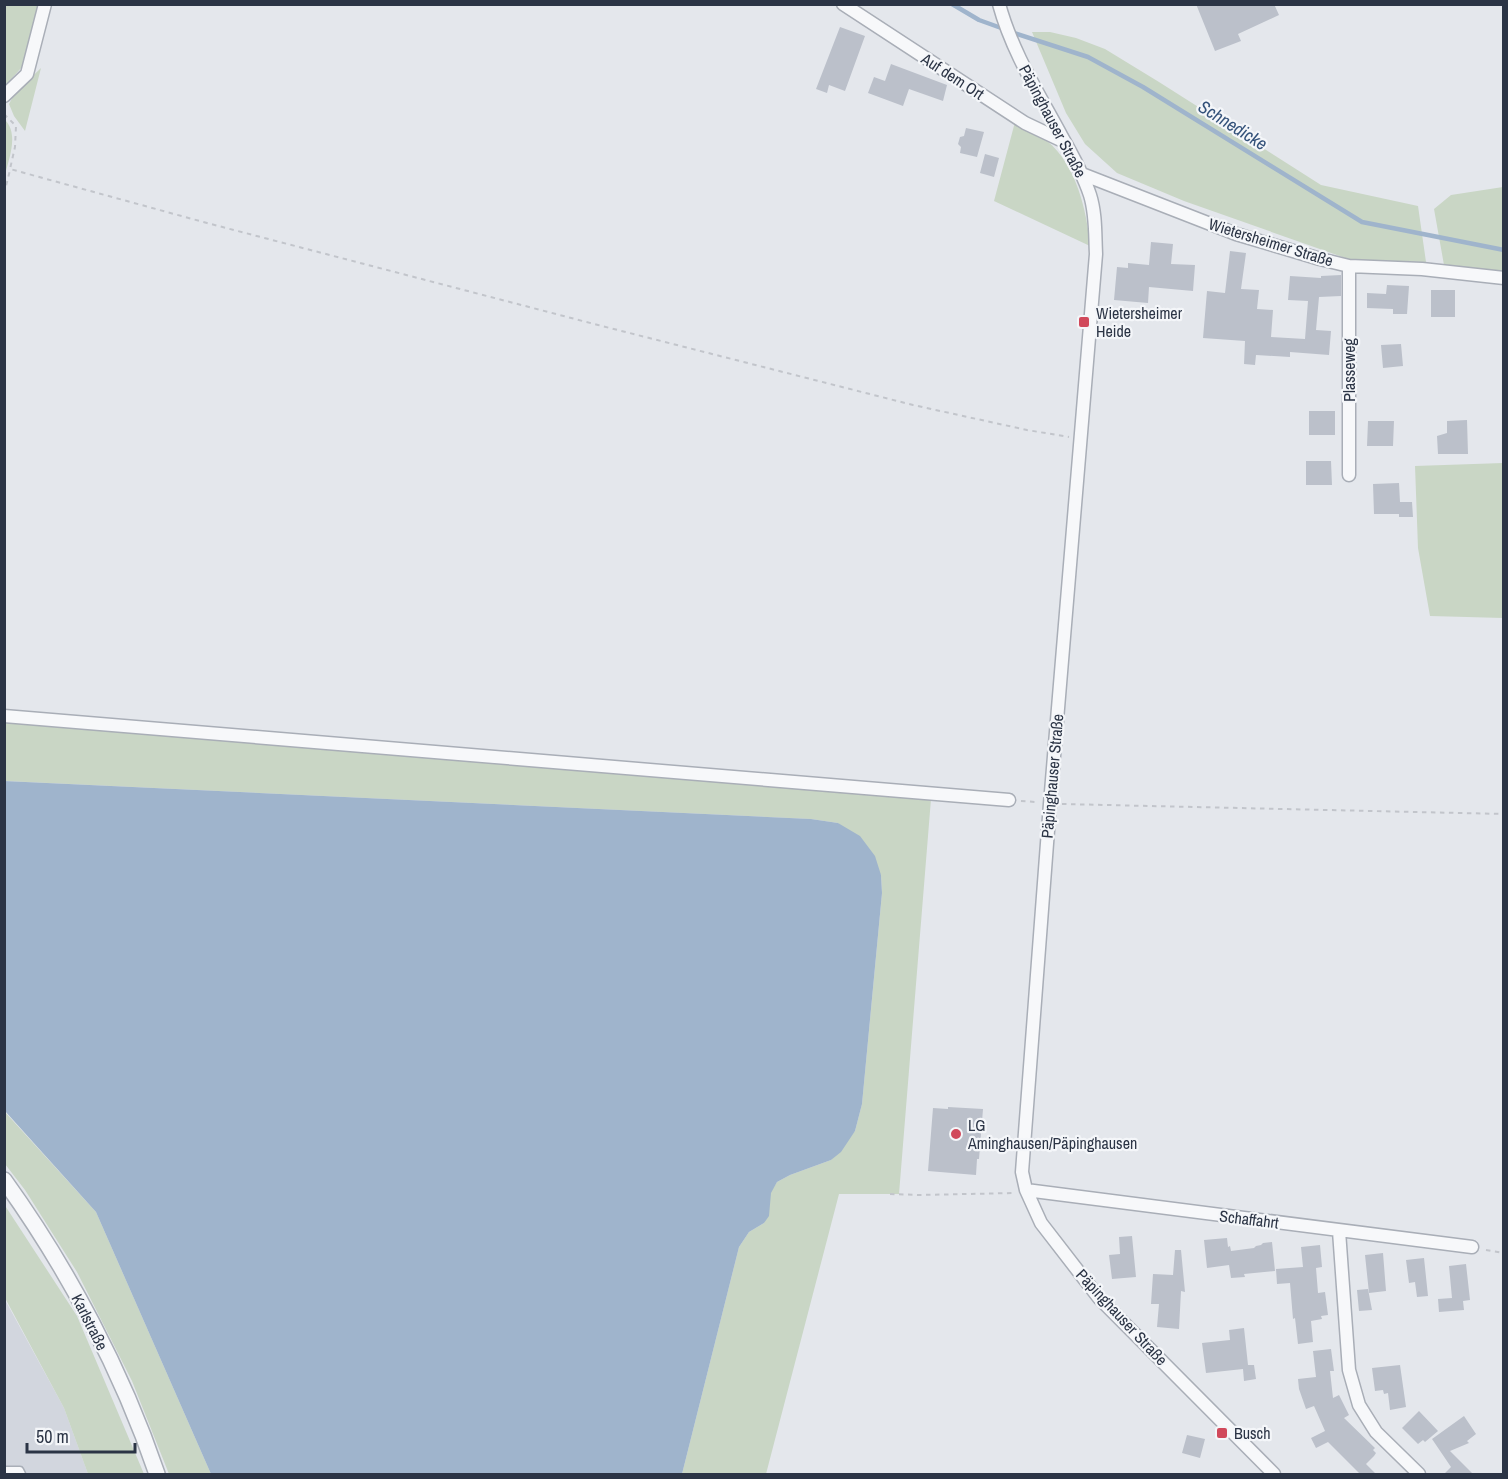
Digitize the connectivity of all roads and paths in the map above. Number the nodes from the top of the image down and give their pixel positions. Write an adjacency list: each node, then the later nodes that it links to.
1 (45, 4): 4 (street)
2 (843, 4): 6 (street, Auf dem Ort)
3 (1001, 10): 6 (street, Päpinghauser Straße)
4 (4, 96)
5 (4, 114): 7 (path)
6 (1065, 142): 8 (street, Päpinghauser Straße)
7 (10, 169): 9 (path); 12 (path)
8 (1082, 174): 10 (street, Wietersheimer Straße); 12 (street, Päpinghauser Straße)
9 (4, 194)
10 (1349, 266): 11 (street, Wietersheimer Straße); 13 (street, Plasseweg)
11 (1503, 278)
12 (1081, 439): 16 (street, Päpinghauser Straße)
13 (1349, 475)
14 (4, 716): 15 (street)
15 (1009, 800): 16 (path)
16 (1050, 804): 17 (path); 19 (street, Päpinghauser Straße)
17 (1503, 814)
18 (4, 1180): 26 (street, Karlstraße)
19 (1026, 1190): 20 (path); 21 (street, Schaffahrt); 27 (street, Päpinghauser Straße)
20 (890, 1194)
21 (1339, 1231): 22 (street, Schaffahrt); 28 (street)
22 (1472, 1247): 23 (path)
23 (1503, 1253)
24 (4, 1470): 25 (lane)
25 (22, 1474)
26 (157, 1474)
27 (1274, 1474)
28 (1419, 1474)

